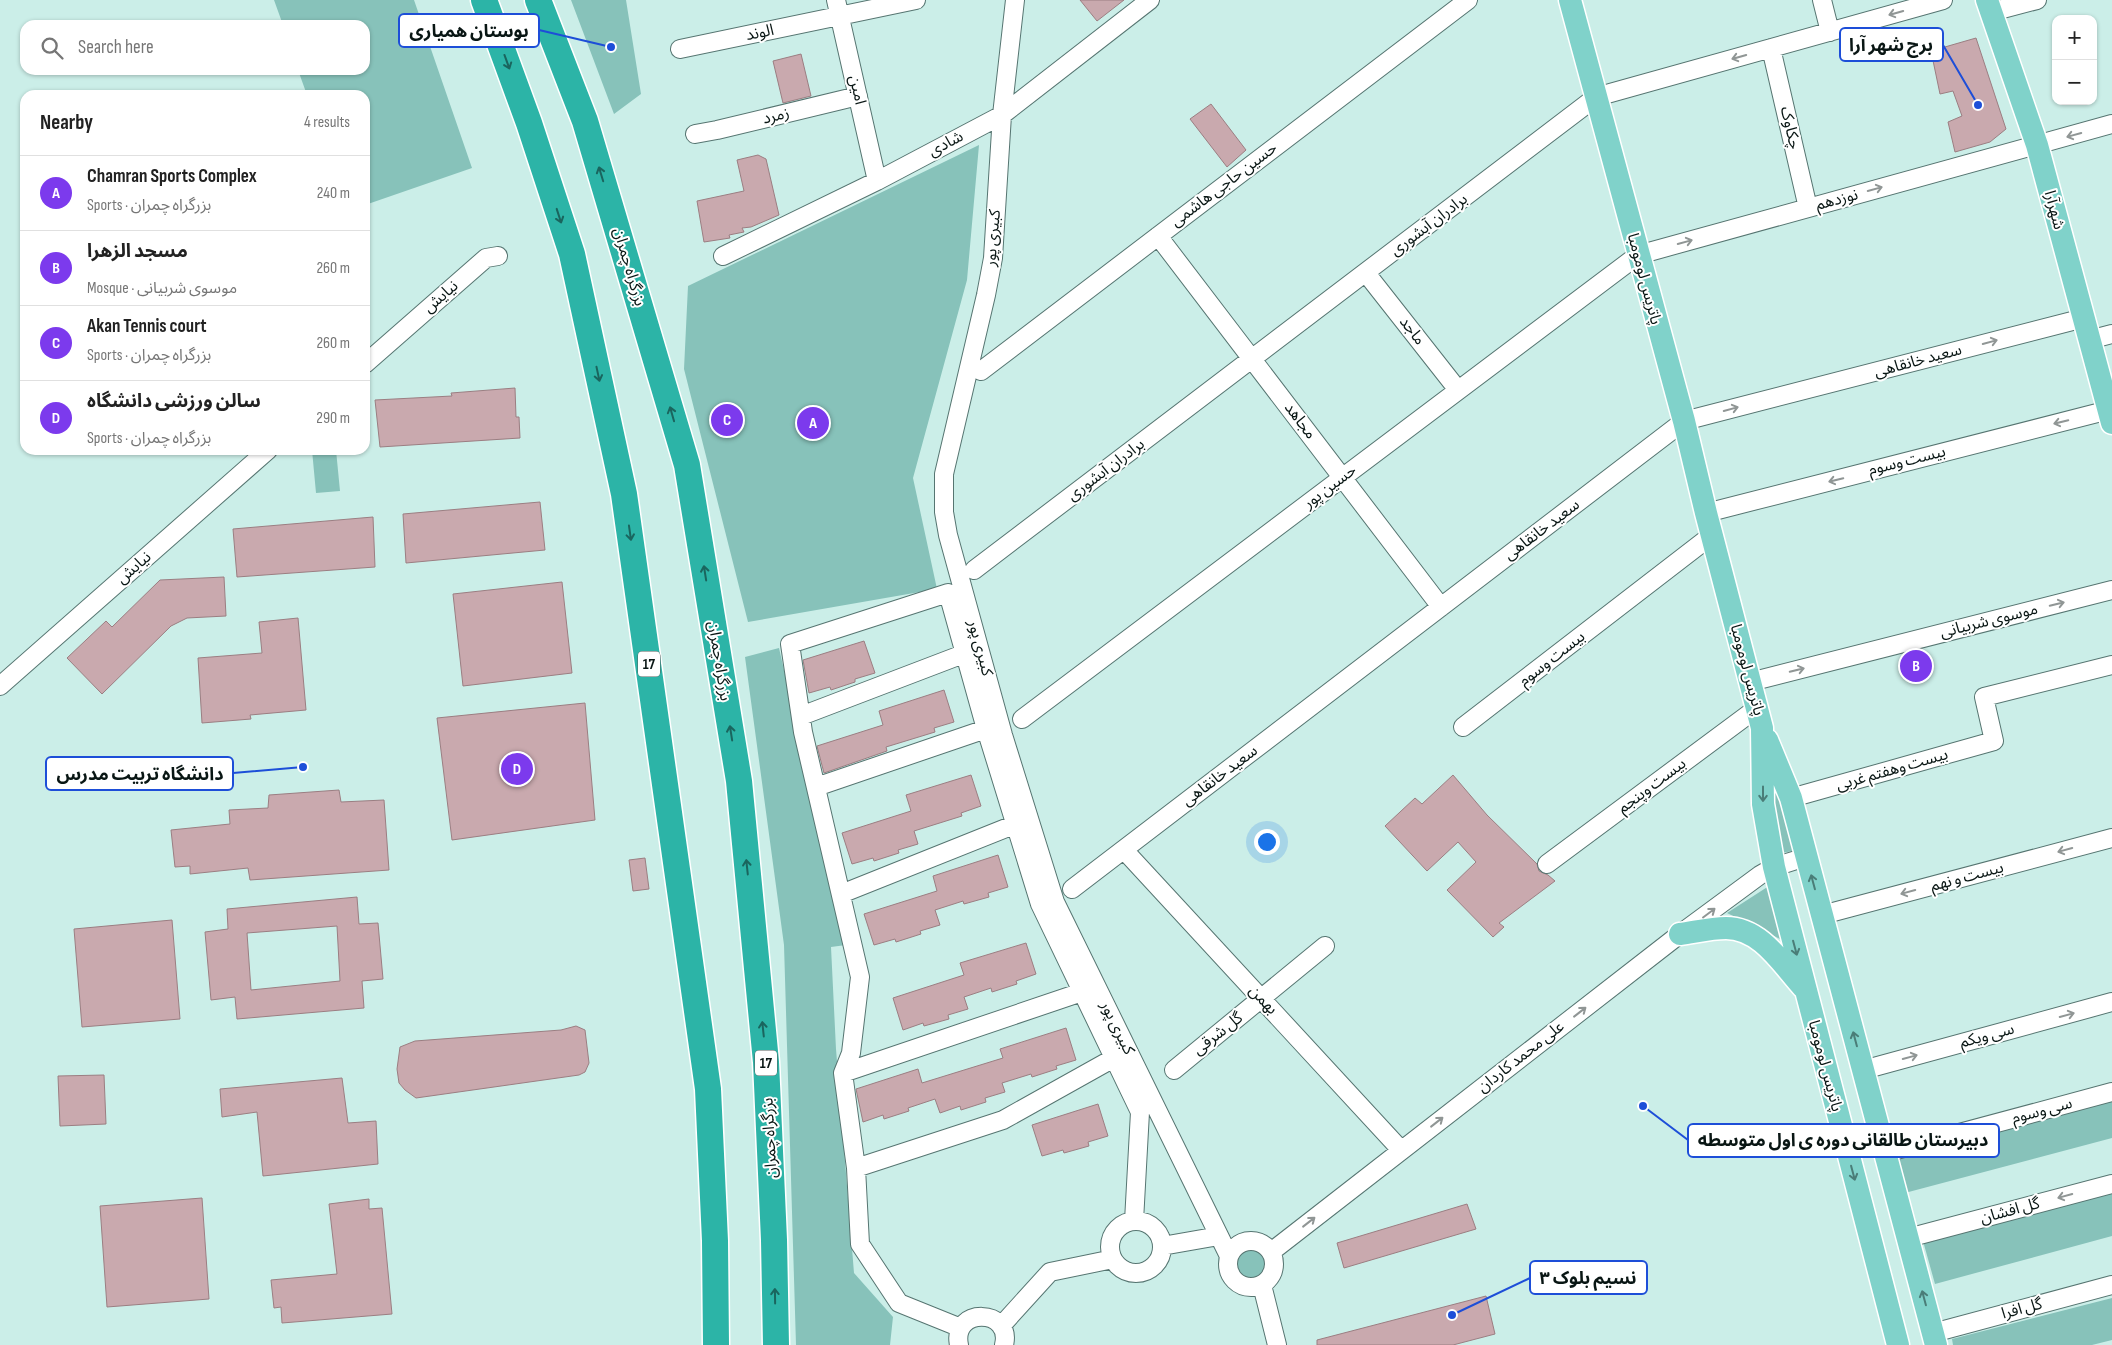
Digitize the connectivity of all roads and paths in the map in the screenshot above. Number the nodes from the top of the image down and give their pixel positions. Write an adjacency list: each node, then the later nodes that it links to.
1 (484, 0): 94 (highway, 17, one-way to 94)
2 (538, 0): 95 (highway, بزرگراه چمران / 17, one-way to 2)
3 (916, 0): 12 (street, الوند)
4 (1015, 0): 18 (street, کبیری پور)
5 (1150, 0): 18 (street, شادی)
6 (1468, 0): 24 (street, حسین حاجی هاشمی)
7 (1570, 0): 17 (main road, پاتریس لومومبا)
8 (1822, 0): 13 (street)
9 (1943, 0): 13 (street, برادران آبشوری, one-way to 13)
10 (2037, 0): 11 (street)
11 (1989, 6): 21 (main road, شهرآرا)
12 (838, 8): 15 (street, الوند); 16 (street, امین)
13 (1830, 32): 14 (street, برادران آبشوری)
14 (1771, 48): 17 (street, برادران آبشوری, one-way to 17); 23 (street, چکاوک)
15 (680, 50)
16 (858, 96): 20 (street, زمرد); 22 (street, امین)
17 (1596, 97): 25 (main road, پاتریس لومومبا); 28 (street, برادران آبشوری)
18 (1002, 115): 22 (street, شادی); 83 (street, کبیری پور)
19 (2112, 124): 21 (street, نوزدهم, one-way to 21)
20 (695, 134)
21 (2037, 145): 23 (street, نوزدهم, one-way to 21); 29 (main road, شهرآرا)
22 (877, 181): 27 (street, شادی)
23 (1808, 208): 25 (street, نوزدهم, one-way to 23)
24 (1158, 236): 32 (street, مجاهد); 34 (street, حسین حاجی هاشمی)
25 (1638, 255): 35 (street, حسین پور); 37 (main road, پاتریس لومومبا)
26 (498, 256): 33 (street, نیایش)
27 (723, 256)
28 (1366, 272): 32 (street, برادران آبشوری); 35 (street, ماجد)
29 (2084, 318): 31 (main road, شهرآرا); 37 (street, سعید خانقاهی, one-way to 29)
30 (2112, 334): 31 (street)
31 (2090, 340): 36 (main road, شهرآرا)
32 (1252, 359): 39 (street, مجاهد); 42 (street, برادران آبشوری)
33 (370, 360)
34 (981, 371)
35 (1458, 390): 39 (street, حسین پور)
36 (2110, 417): 40 (street, بیست وسوم, one-way to 40)
37 (1684, 421): 40 (main road, پاتریس لومومبا); 44 (street, سعید خانقاهی)
38 (262, 455): 48 (street, نیایش)
39 (1342, 478): 44 (street, مجاهد); 51 (street, حسین پور)
40 (1706, 513): 41 (main road, پاتریس لومومبا)
41 (1712, 535): 47 (main road, پاتریس لومومبا); 52 (street, بیست وسوم)
42 (974, 570)
43 (2112, 590): 47 (street, موسوی شربیانی, one-way to 43)
44 (1441, 607): 58 (street, سعید خانقاهی)
45 (966, 654): 49 (street); 49 (street); 53 (street)
46 (2112, 665): 55 (street, بیست وهفتم غربی)
47 (1750, 682): 50 (main road, پاتریس لومومبا)
48 (0, 686)
49 (801, 716): 54 (street)
50 (1760, 718): 55 (main road); 60 (street, بیست وپنجم); 61 (main road, پاتریس لومومبا, one-way to 61)
51 (1022, 720)
52 (1463, 728)
53 (986, 729): 54 (street); 56 (street)
54 (816, 787): 63 (street)
55 (1791, 798): 59 (main road)
56 (1016, 824): 63 (street); 68 (street)
57 (2112, 838): 64 (street, بیست و نهم, one-way to 64)
58 (1124, 850): 62 (street, سعید خانقاهی); 69 (street, بهمن)
59 (1806, 856): 61 (street, علی محمد کاردان); 64 (main road, one-way to 59)
60 (1547, 864)
61 (1774, 867): 65 (street, علی محمد کاردان, one-way to 61); 67 (main road, پاتریس لومومبا, one-way to 67)
62 (1072, 889)
63 (841, 894): 74 (street)
64 (1822, 916): 73 (main road, one-way to 64)
65 (1680, 934): 67 (main road); 78 (street, علی محمد کاردان, one-way to 65)
66 (1325, 946): 69 (street, گل شرقی)
67 (1806, 991): 77 (main road, پاتریس لومومبا)
68 (1082, 992): 71 (street); 74 (street)
69 (1263, 999): 72 (street, گل شرقی); 78 (street, بهمن)
70 (2112, 1002): 73 (street, سی ویکم, one-way to 70)
71 (1114, 1058): 80 (street); 82 (street)
72 (1174, 1070)
73 (1863, 1070): 76 (main road)
74 (843, 1073): 80 (street)
75 (2112, 1092): 79 (street, سی وسوم)
76 (1876, 1121): 77 (main road); 79 (main road)
77 (1842, 1130): 98 (main road, پاتریس لومومبا, one-way to 98)
78 (1401, 1150): 86 (street, علی محمد کاردان, one-way to 78)
79 (1885, 1153): 84 (main road)
80 (856, 1168): 92 (street)
81 (2112, 1184): 84 (street, گل افشان, one-way to 84)
82 (1134, 1221): 85 (street); 88 (street)
83 (1219, 1236): 85 (street); 87 (street, کبیری پور)
84 (1908, 1238): 93 (main road, one-way to 84)
85 (1162, 1246): 88 (street)
86 (1270, 1252): 87 (street); 89 (street)
87 (1229, 1256): 89 (street)
88 (1113, 1259): 91 (street)
89 (1262, 1285): 97 (street)
90 (2112, 1285): 93 (street, گل افرا)
91 (1001, 1326): 92 (street); 96 (street)
92 (960, 1336)
93 (1934, 1339)
94 (716, 1345)
95 (776, 1345)
96 (1004, 1345)
97 (1277, 1345)
98 (1898, 1345)

